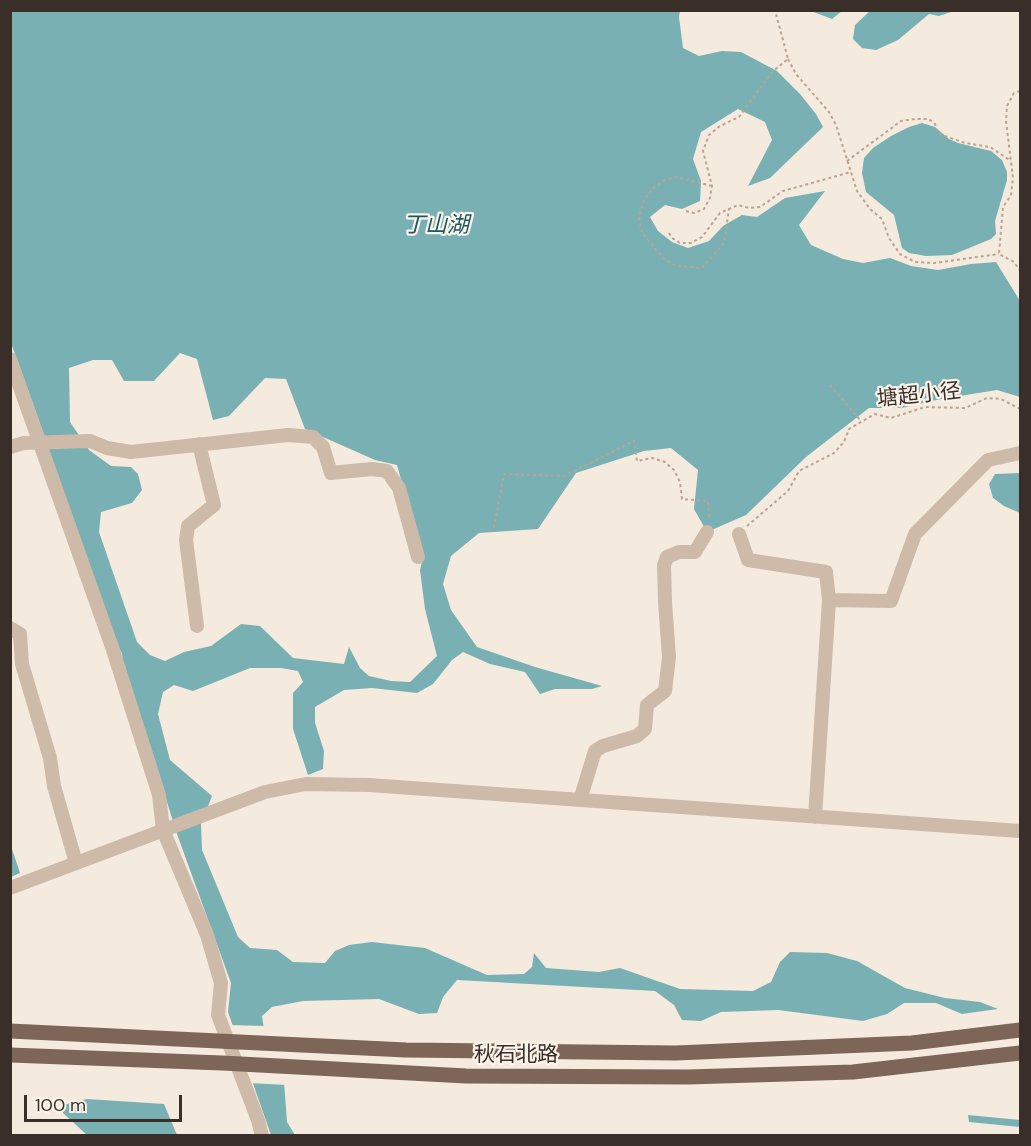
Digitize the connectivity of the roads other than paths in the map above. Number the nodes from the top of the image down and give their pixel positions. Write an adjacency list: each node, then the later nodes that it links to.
1 (10, 359): 2 (street)
2 (40, 442): 3 (street); 4 (street); 14 (street)
3 (199, 444): 8 (street); 10 (street)
4 (10, 447)
5 (1020, 453): 9 (street)
6 (708, 528): 12 (street)
7 (739, 534): 9 (street)
8 (418, 557)
9 (829, 600): 13 (street)
10 (196, 626)
11 (10, 628): 16 (street)
12 (580, 800): 13 (street); 14 (street)
13 (815, 817): 15 (street)
14 (163, 830): 16 (street); 22 (street)
15 (1020, 831)
16 (76, 863): 17 (street)
17 (10, 888)
18 (1020, 1030): 19 (main road, 秋石北路)
19 (10, 1031)
20 (1020, 1053): 21 (main road, 秋石北路)
21 (10, 1055)
22 (262, 1136)

